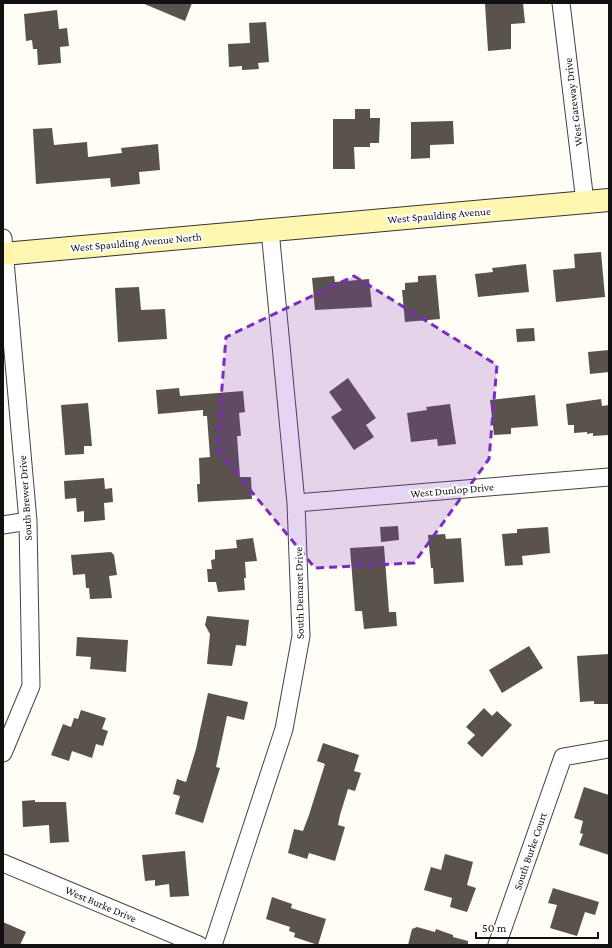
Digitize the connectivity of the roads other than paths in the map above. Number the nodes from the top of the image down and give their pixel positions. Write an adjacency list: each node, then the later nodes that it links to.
1 (561, 3): 3 (street, West Gateway Drive)
2 (609, 200): 3 (street, West Spaulding Avenue)
3 (585, 202): 4 (street, West Spaulding Avenue)
4 (270, 230): 5 (street, West Spaulding Avenue North); 7 (street, South Demaret Drive)
5 (4, 249): 8 (street, South Brewer Drive)
6 (609, 478): 7 (street, West Dunlop Drive)
7 (296, 503): 14 (street, South Demaret Drive)
8 (28, 521): 9 (street); 11 (street, South Brewer Drive)
9 (3, 525)
10 (609, 749): 15 (street, South Burke Court)
11 (3, 753)
12 (3, 863): 13 (street, West Burke Drive)
13 (199, 945)
14 (213, 945)
15 (497, 945)

